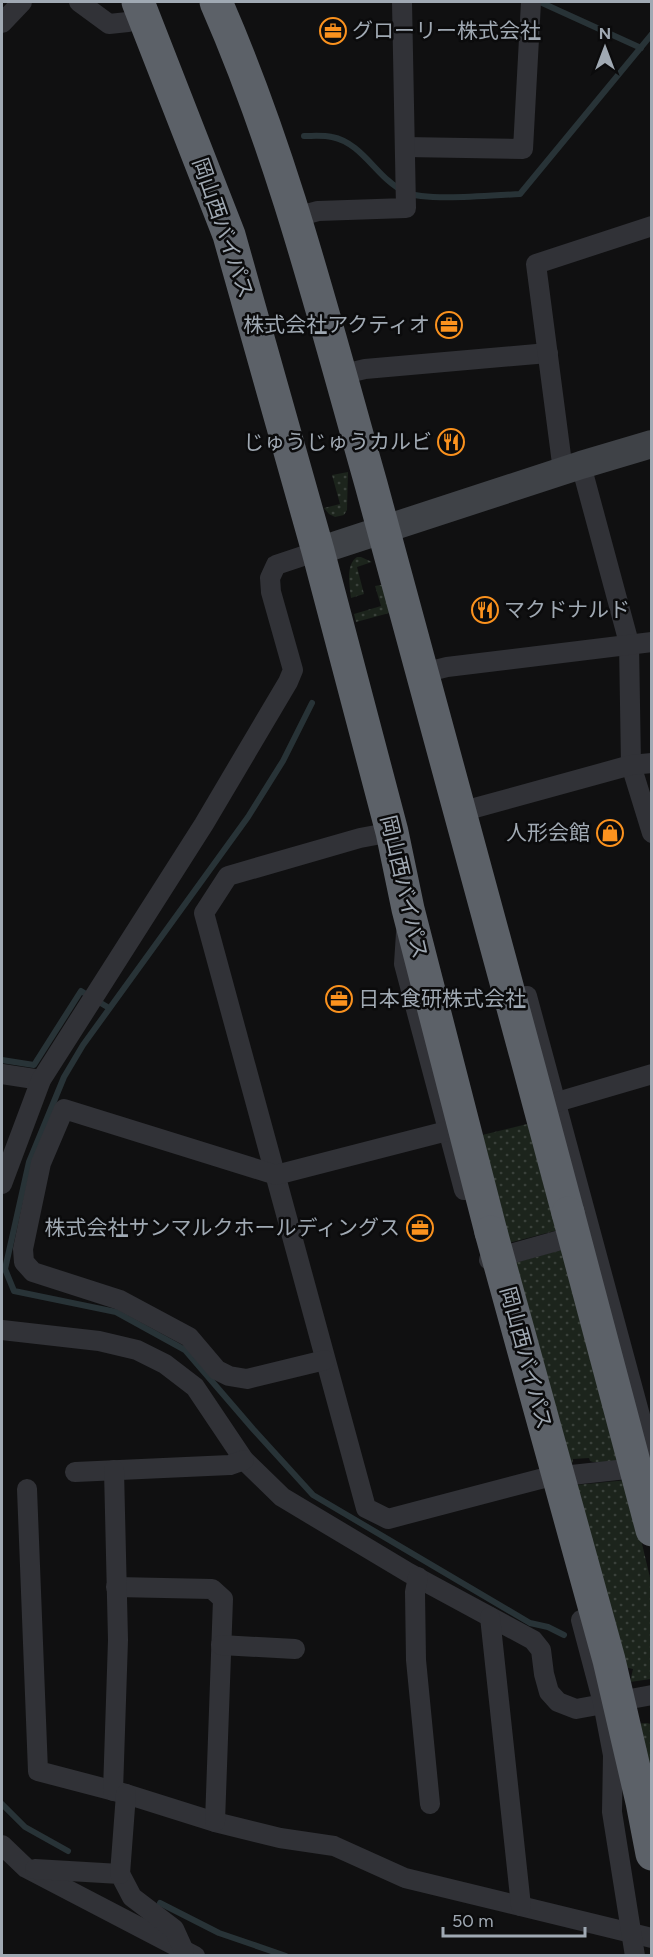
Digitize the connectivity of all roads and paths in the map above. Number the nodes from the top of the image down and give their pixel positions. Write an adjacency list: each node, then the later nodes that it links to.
1 (22, 2): 7 (street)
2 (79, 2): 6 (street)
3 (216, 2): 9 (highway)
4 (402, 2): 8 (street)
5 (530, 3): 8 (street)
6 (142, 9): 16 (highway, 岡山西バイパス)
7 (2, 23)
8 (405, 147): 9 (street)
9 (296, 217): 12 (highway)
10 (651, 226): 11 (street)
11 (548, 353): 12 (street); 14 (street)
12 (340, 375): 15 (highway)
13 (651, 444): 14 (street)
14 (572, 468): 15 (street); 18 (street)
15 (383, 529): 16 (street); 19 (highway)
16 (318, 551): 23 (highway, 岡山西バイパス); 29 (street)
17 (651, 642): 18 (street)
18 (629, 643): 19 (street); 21 (street)
19 (423, 673): 22 (highway)
20 (651, 764): 21 (street)
21 (631, 765): 22 (street); 24 (street)
22 (460, 812): 25 (highway)
23 (392, 832): 26 (highway, 岡山西バイパス); 32 (street)
24 (651, 833)
25 (479, 878): 30 (street); 34 (highway)
26 (408, 909): 31 (street); 35 (highway, 岡山西バイパス)
27 (2, 1074): 29 (street)
28 (651, 1074): 30 (street)
29 (41, 1080): 33 (street)
30 (557, 1102): 34 (street)
31 (447, 1131): 32 (street); 35 (street)
32 (276, 1175): 37 (street); 37 (street)
33 (2, 1184)
34 (580, 1222): 35 (street); 39 (street); 45 (highway, bridge)
35 (487, 1247): 43 (street); 57 (highway, 岡山西バイパス, bridge)
36 (2, 1329): 38 (street)
37 (325, 1360): 43 (street)
38 (244, 1460): 41 (street); 46 (street)
39 (651, 1460)
40 (651, 1467): 43 (street)
41 (114, 1470): 42 (street); 47 (street)
42 (75, 1472)
43 (544, 1478): 52 (street)
44 (27, 1489): 53 (street)
45 (651, 1530)
46 (418, 1577): 48 (street); 54 (street)
47 (116, 1587): 49 (street); 53 (street)
48 (490, 1617): 52 (street); 60 (street)
49 (221, 1645): 50 (street); 55 (street)
50 (295, 1649)
51 (651, 1695): 52 (street)
52 (603, 1703): 61 (street)
53 (120, 1792): 55 (street); 59 (street)
54 (430, 1804)
55 (215, 1822): 60 (street)
56 (2, 1845): 58 (street)
57 (651, 1854)
58 (26, 1868): 59 (street); 62 (street)
59 (120, 1874): 62 (street)
60 (521, 1906): 61 (street)
61 (642, 1936): 63 (street)
62 (190, 1953)
63 (635, 1956)

